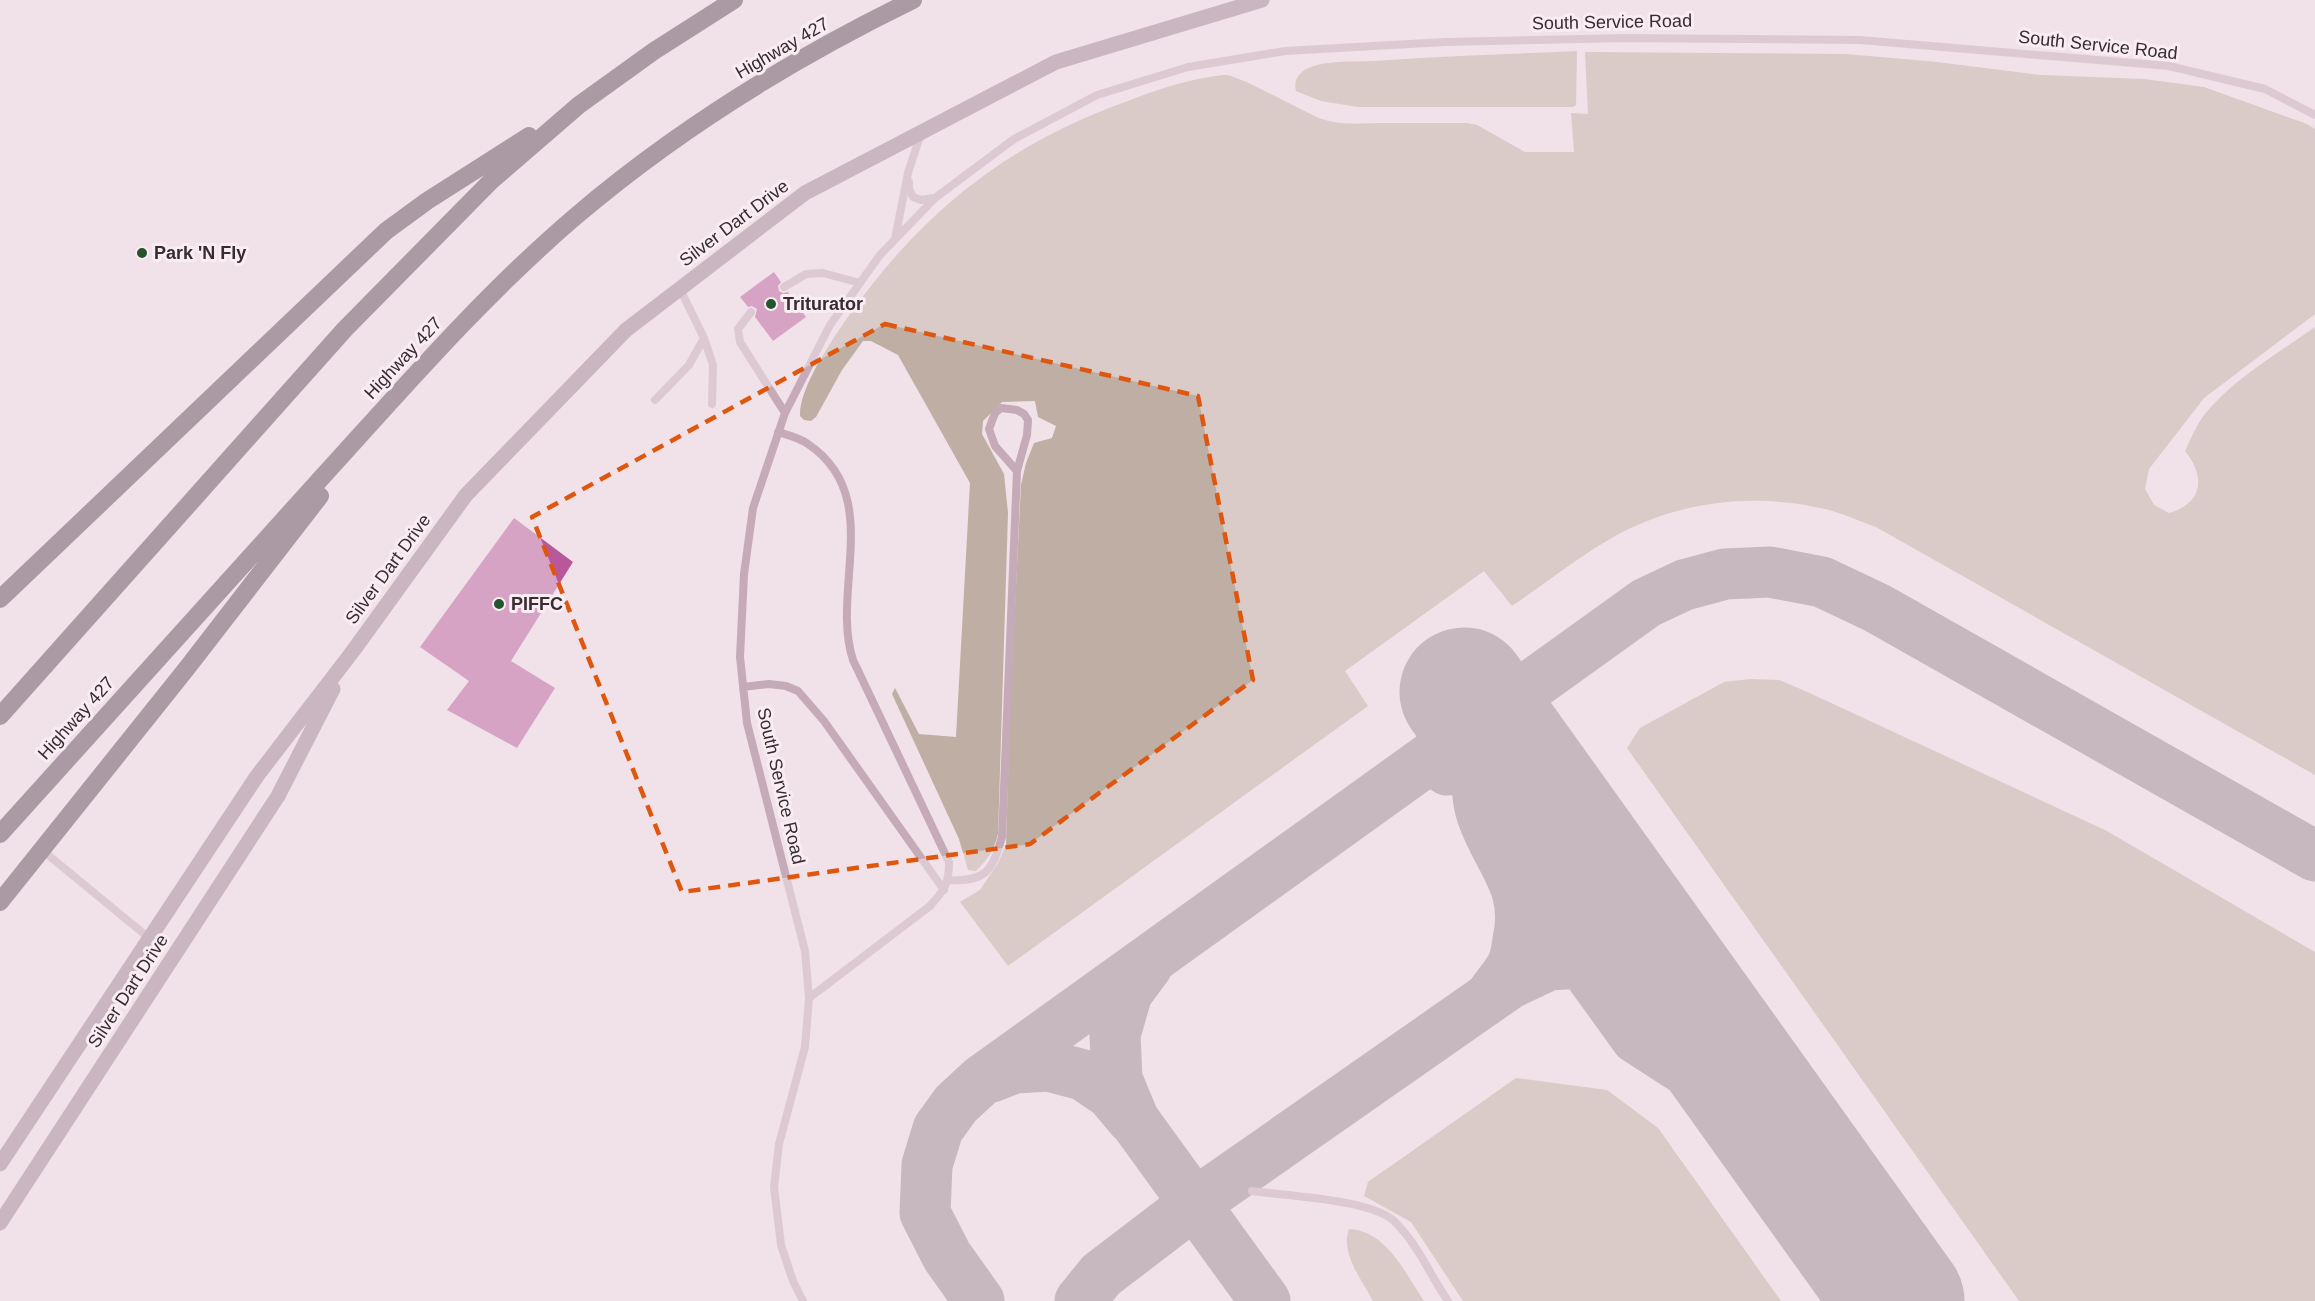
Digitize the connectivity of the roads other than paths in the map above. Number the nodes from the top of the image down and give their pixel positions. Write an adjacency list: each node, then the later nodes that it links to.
1 (734, 0): 4 (highway)
2 (913, 0): 15 (highway, Highway 427)
3 (1262, 0): 6 (street, Silver Dart Drive)
4 (579, 105): 21 (highway); 24 (highway)
5 (2315, 115): 8 (lane, South Service Road)
6 (921, 133): 7 (lane); 12 (street, Silver Dart Drive)
7 (908, 173): 8 (lane); 9 (lane)
8 (935, 198): 9 (lane, South Service Road)
9 (895, 240): 10 (lane, South Service Road)
10 (860, 283): 11 (lane); 18 (lane, South Service Road)
11 (784, 287)
12 (680, 289): 14 (lane); 22 (street, Silver Dart Drive)
13 (751, 312): 18 (lane)
14 (704, 338): 16 (lane); 17 (lane)
15 (405, 385): 25 (highway, Highway 427); 26 (highway)
16 (655, 400)
17 (712, 404)
18 (785, 413): 19 (lane, South Service Road)
19 (778, 432): 23 (lane, South Service Road); 27 (lane)
20 (1017, 471): 20 (lane); 27 (lane)
21 (0, 599)
22 (353, 651): 30 (street, Silver Dart Drive); 34 (street, Silver Dart Drive)
23 (743, 687): 28 (lane); 31 (lane, South Service Road)
24 (0, 716)
25 (0, 834)
26 (42, 850): 29 (highway); 30 (lane)
27 (949, 880): 28 (lane)
28 (944, 890): 31 (lane)
29 (0, 902)
30 (149, 938): 32 (street, Silver Dart Drive)
31 (809, 998): 35 (lane, South Service Road)
32 (0, 1164)
33 (1252, 1191): 36 (lane)
34 (0, 1222)
35 (803, 1301)
36 (1448, 1301)

